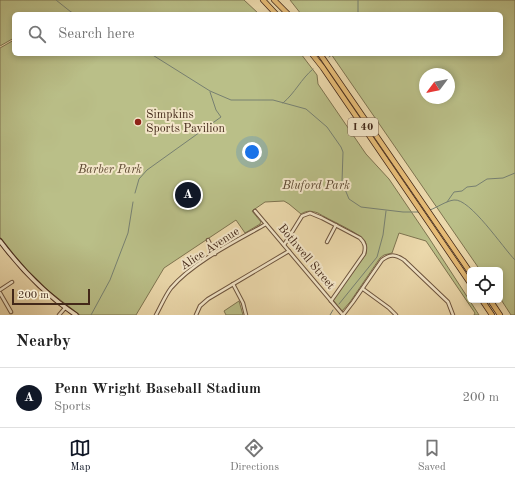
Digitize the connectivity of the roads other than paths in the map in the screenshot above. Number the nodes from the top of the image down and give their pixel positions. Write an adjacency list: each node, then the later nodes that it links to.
1 (263, 0): 3 (highway)
2 (274, 0): 4 (highway)
3 (274, 12)
4 (286, 12)
5 (314, 56): 17 (highway, I 40)
6 (321, 56): 16 (highway, I 40)
7 (255, 211): 8 (street, Bothwell Street)
8 (266, 224): 13 (street, Bothwell Street); 15 (street, Alice Avenue)
9 (336, 225): 11 (street); 13 (street); 23 (street)
10 (208, 240): 15 (street)
11 (326, 242)
12 (1, 244): 26 (main road)
13 (284, 246): 14 (street, Bothwell Street)
14 (289, 251): 19 (street); 23 (street, Bothwell Street)
15 (215, 254): 30 (street, Alice Avenue)
16 (467, 268)
17 (467, 279)
18 (12, 282): 21 (street)
19 (233, 284): 31 (street); 32 (street)
20 (363, 288): 33 (street); 34 (street); 35 (street)
21 (0, 290)
22 (0, 293): 27 (street)
23 (331, 301): 33 (street, Bothwell Street)
24 (484, 303): 36 (highway)
25 (492, 303): 37 (highway)
26 (65, 308): 28 (street); 29 (main road)
27 (11, 312)
28 (59, 315)
29 (76, 315)
30 (156, 315)
31 (196, 315)
32 (246, 315)
33 (343, 315)
34 (396, 315)
35 (453, 315)
36 (492, 315)
37 (500, 315)

